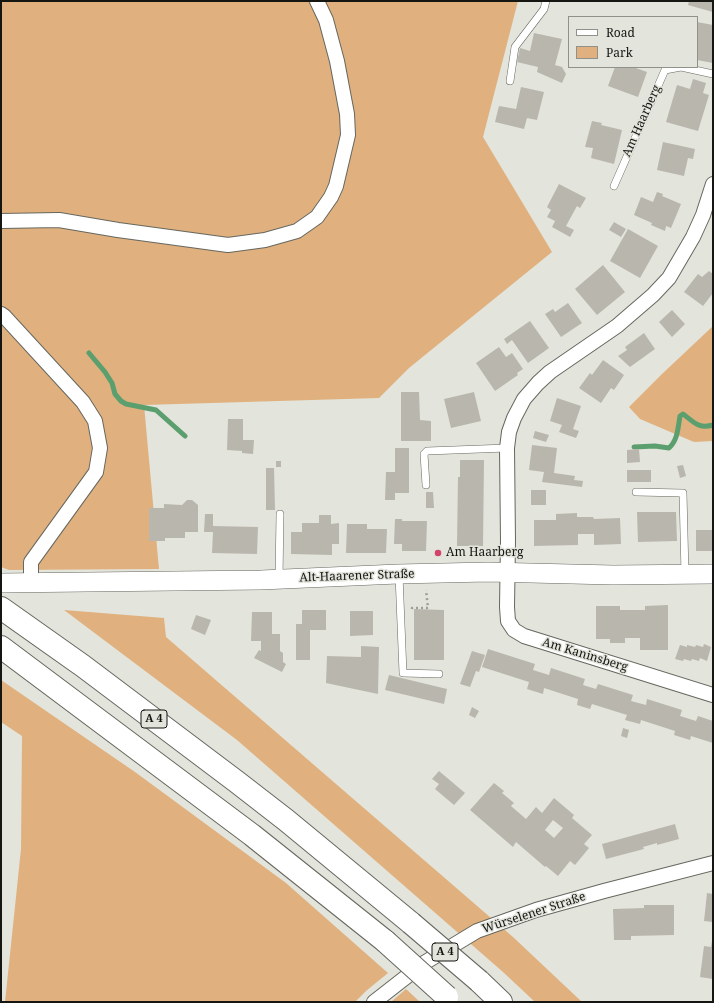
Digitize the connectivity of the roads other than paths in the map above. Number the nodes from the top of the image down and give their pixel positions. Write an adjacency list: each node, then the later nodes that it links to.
1 (318, 1): 9 (street)
2 (546, 1): 6 (lane)
3 (676, 68): 8 (lane, Am Haarberg)
4 (686, 68): 5 (lane, Am Haarberg)
5 (713, 74)
6 (510, 82)
7 (713, 184): 11 (street)
8 (614, 186)
9 (1, 221)
10 (1, 314): 20 (street)
11 (507, 448): 12 (lane); 15 (street)
12 (426, 484)
13 (636, 492): 17 (lane)
14 (280, 514): 19 (lane)
15 (508, 572): 16 (main road, Alt-Haarener Straße); 17 (main road, Alt-Haarener Straße); 25 (street, Am Kaninsberg)
16 (398, 574): 19 (main road, Alt-Haarener Straße); 24 (lane)
17 (685, 574): 18 (main road, Alt-Haarener Straße)
18 (713, 574)
19 (279, 579): 20 (main road, Alt-Haarener Straße)
20 (31, 582): 21 (main road, Alt-Haarener Straße)
21 (1, 583)
22 (1, 608): 29 (highway, A 4, bridge)
23 (1, 647): 27 (highway, A 4, bridge)
24 (439, 674)
25 (713, 695)
26 (713, 863): 28 (street, Würselener Straße)
27 (450, 999)
28 (380, 1000)
29 (501, 1002)

